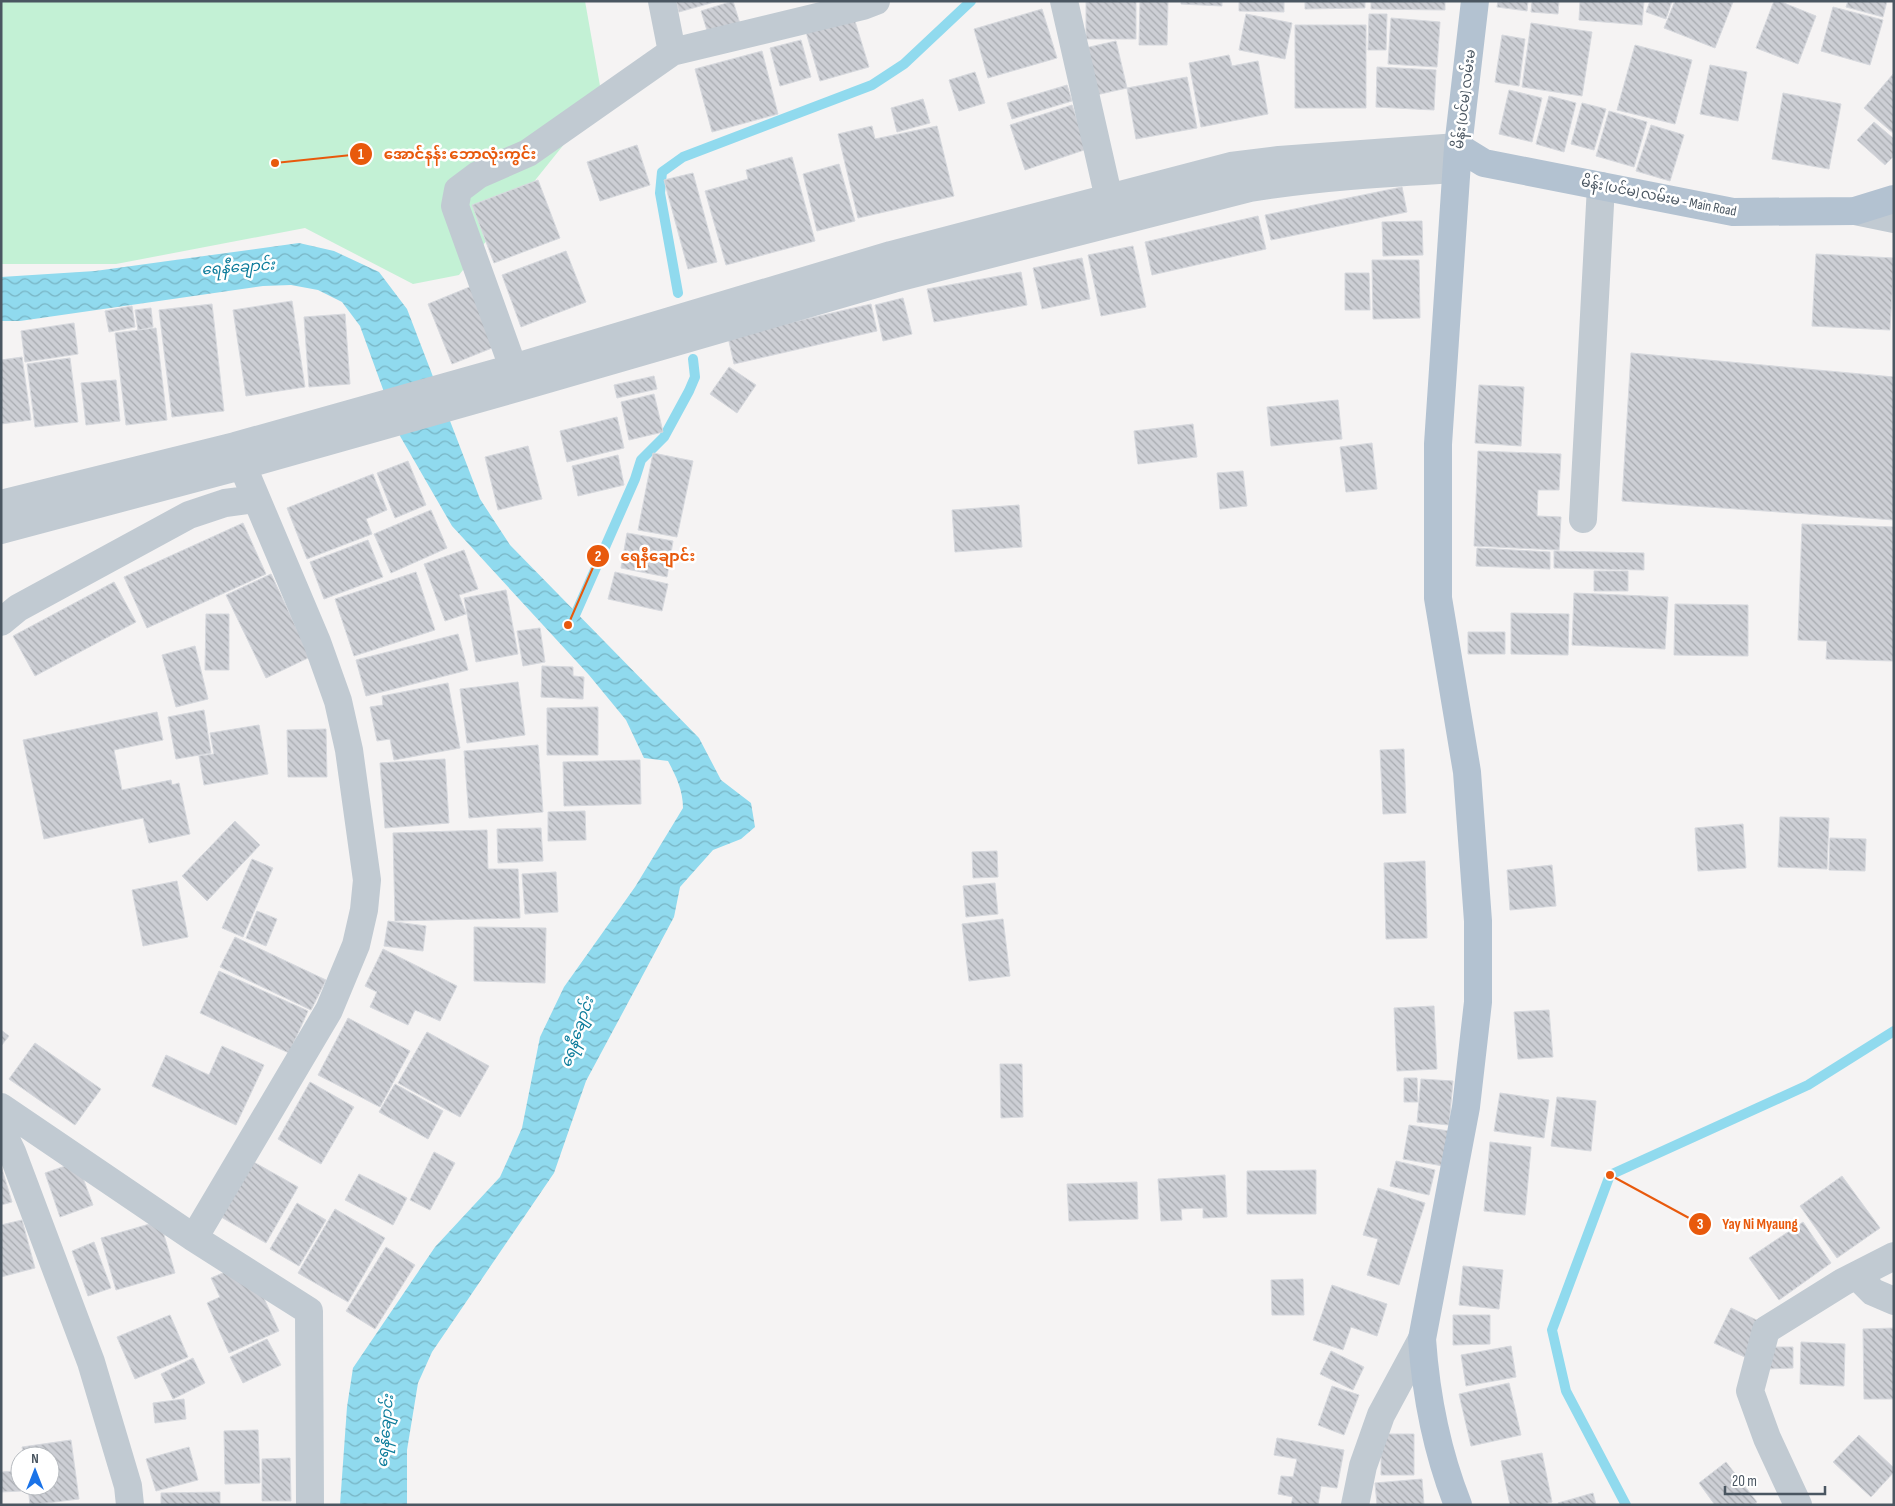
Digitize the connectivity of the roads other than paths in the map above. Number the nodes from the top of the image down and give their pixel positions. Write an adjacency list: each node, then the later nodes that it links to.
1 (662, 1): 5 (street)
2 (876, 1): 5 (street)
3 (1064, 1): 9 (street)
4 (1475, 1): 6 (main road, မိန်း (ပင်မ) လမ်းမ)
5 (672, 52): 13 (street)
6 (1457, 158): 7 (main road, မိန်း (ပင်မ) လမ်းမ); 9 (street); 13 (street); 26 (main road)
7 (1484, 163): 8 (main road, မိန်း (ပင်မ) လမ်းမ - Main Road)
8 (1602, 186): 11 (main road, မိန်း (ပင်မ) လမ်းမ - Main Road); 17 (street)
9 (1109, 198): 13 (street)
10 (1894, 199): 11 (main road, မိန်း (ပင်မ) လမ်းမ - Main Road)
11 (1855, 211): 12 (street)
12 (1894, 219)
13 (516, 377): 14 (street)
14 (238, 456): 15 (street); 16 (street); 18 (street)
15 (256, 499): 19 (street); 22 (street)
16 (1, 504)
17 (1582, 519)
18 (1, 530)
19 (1, 622)
20 (1, 1107): 22 (street)
21 (5, 1142): 27 (street)
22 (194, 1238): 28 (street)
23 (1894, 1256): 24 (street)
24 (1856, 1276): 25 (street); 31 (street)
25 (1894, 1301)
26 (1422, 1339): 29 (street); 30 (main road)
27 (130, 1505)
28 (310, 1505)
29 (1355, 1505)
30 (1458, 1505)
31 (1798, 1505)

